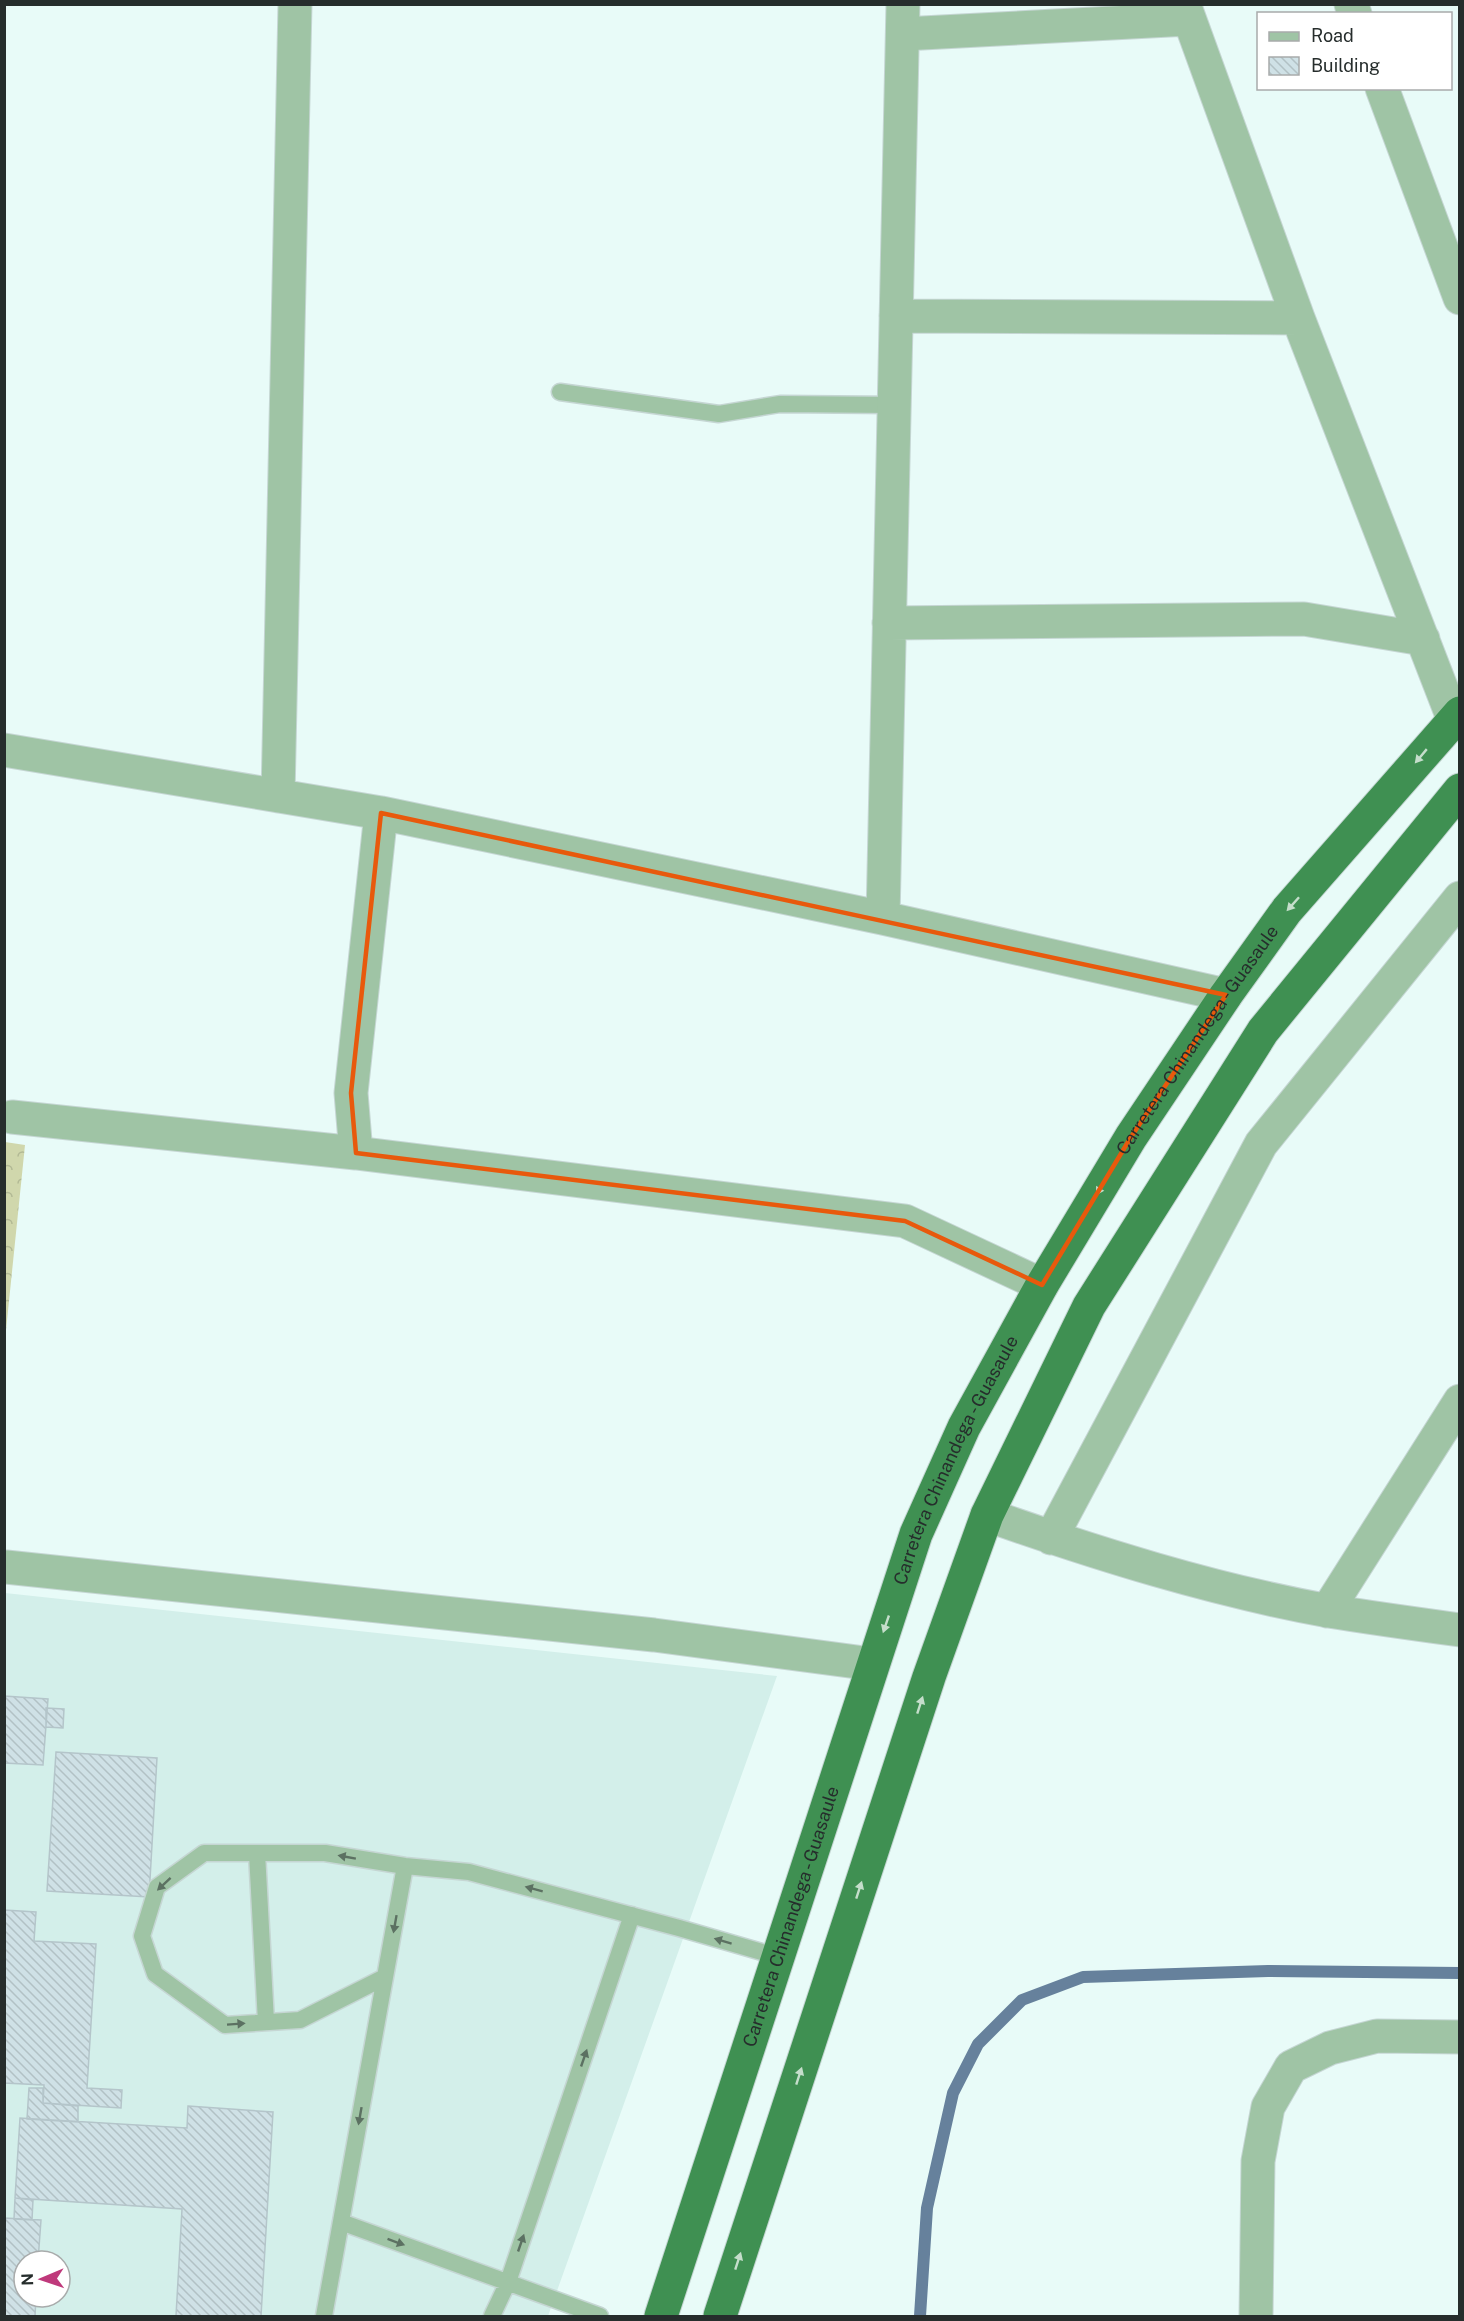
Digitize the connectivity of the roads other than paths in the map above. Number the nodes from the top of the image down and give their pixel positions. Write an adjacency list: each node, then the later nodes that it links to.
1 (295, 4): 15 (street)
2 (1187, 12): 3 (street); 7 (street)
3 (903, 20): 6 (street)
4 (1383, 90): 5 (street)
5 (1460, 298)
6 (896, 316): 7 (street); 9 (street)
7 (1298, 318): 11 (street)
8 (560, 392): 9 (lane)
9 (894, 405): 10 (street)
10 (889, 623): 11 (street); 18 (street)
11 (1423, 639): 12 (street)
12 (1456, 715): 19 (highway, Carretera Chinandega - Guasaule, one-way to 19)
13 (4, 750): 15 (street)
14 (1460, 790): 24 (highway)
15 (278, 796): 16 (street)
16 (381, 813): 18 (street); 21 (street)
17 (1460, 898): 25 (street)
18 (883, 918): 19 (street)
19 (1226, 995): 22 (highway, Carretera Chinandega - Guasaule, one-way to 22)
20 (12, 1117): 21 (street)
21 (356, 1153): 22 (street)
22 (1042, 1285): 29 (highway, Carretera Chinandega - Guasaule, one-way to 29)
23 (1460, 1401): 27 (street)
24 (987, 1515): 25 (street); 43 (highway, one-way to 24)
25 (1051, 1538): 27 (street)
26 (6, 1567): 29 (street)
27 (1327, 1611): 28 (street)
28 (1460, 1630)
29 (872, 1664): 33 (highway, Carretera Chinandega - Guasaule)
30 (257, 1853): 31 (lane, one-way to 30); 35 (lane); 35 (lane, one-way to 35)
31 (405, 1866): 32 (lane, one-way to 31); 34 (lane, one-way to 34)
32 (632, 1915): 33 (lane, one-way to 32); 38 (lane, one-way to 32)
33 (779, 1957): 42 (highway, Carretera Chinandega - Guasaule)
34 (385, 1977): 35 (lane); 37 (lane, one-way to 37)
35 (266, 2022)
36 (1460, 2037): 44 (street)
37 (341, 2222): 38 (lane, one-way to 38); 39 (lane)
38 (508, 2282): 40 (lane); 41 (lane)
39 (324, 2316)
40 (492, 2316)
41 (600, 2316)
42 (661, 2316)
43 (720, 2316)
44 (1256, 2316)

